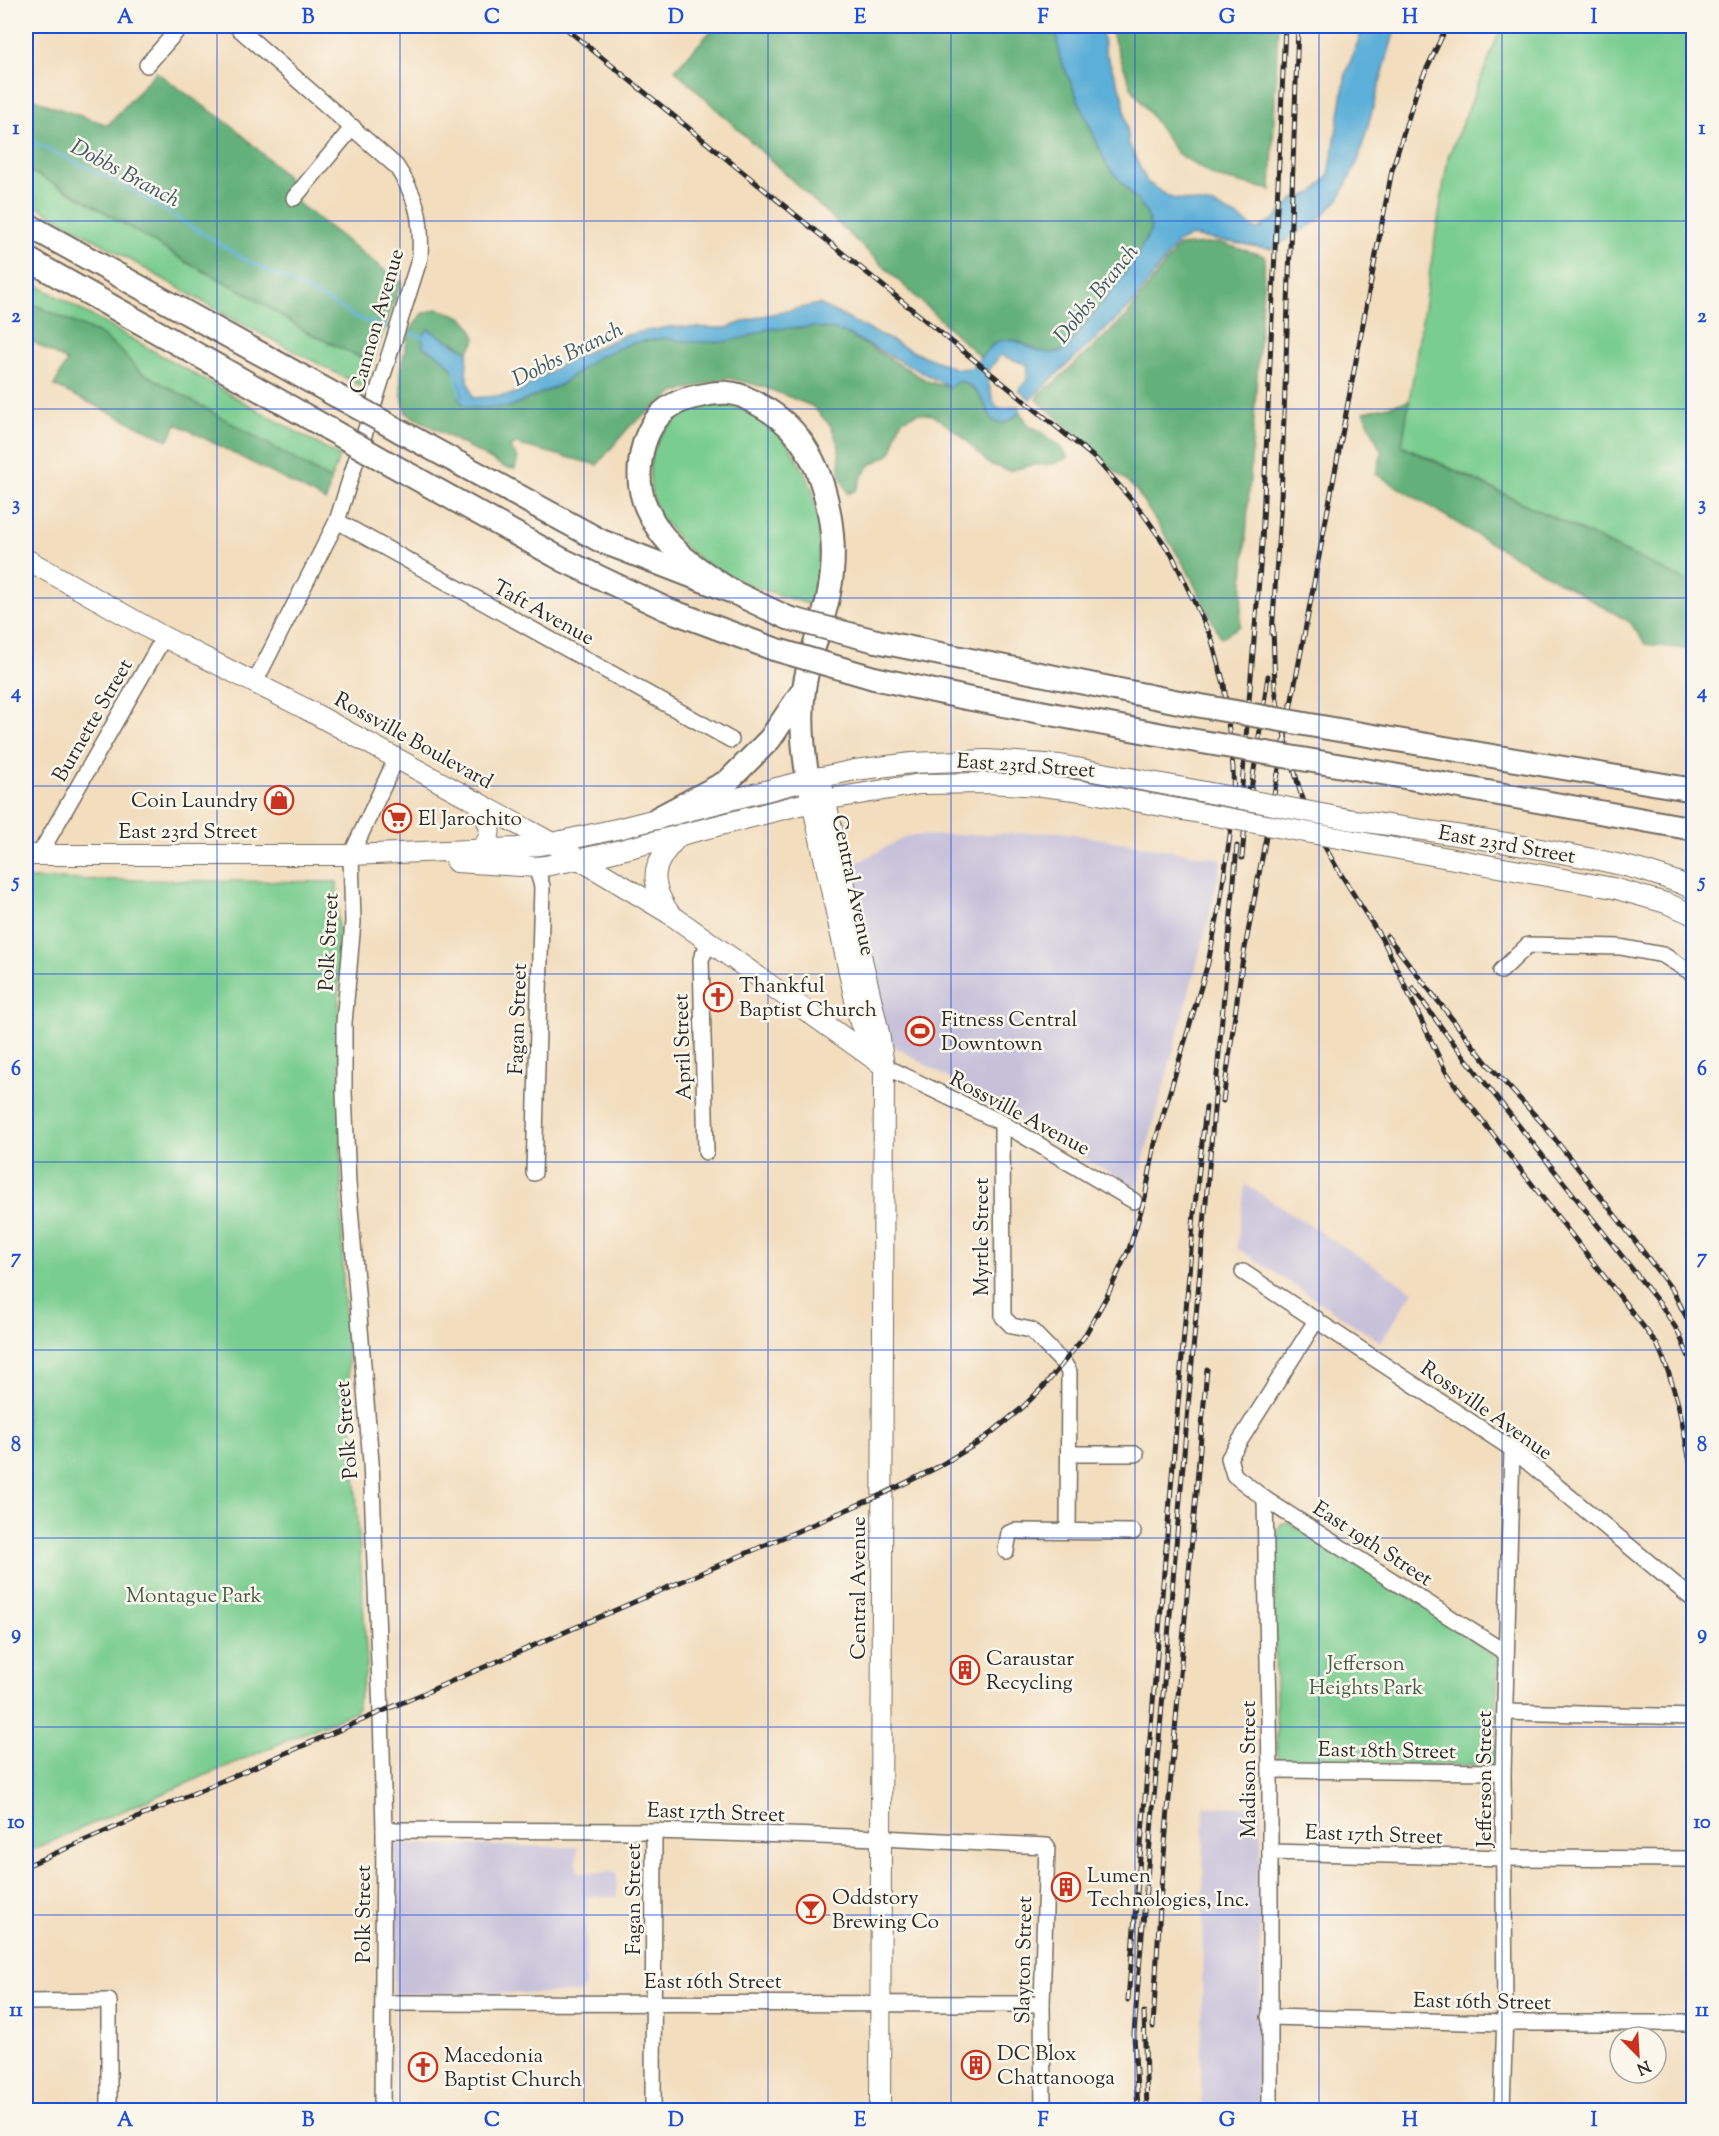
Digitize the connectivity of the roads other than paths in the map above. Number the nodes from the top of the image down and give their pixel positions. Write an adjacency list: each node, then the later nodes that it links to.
1 (182, 26): 3 (street)
2 (236, 26): 4 (street, Cannon Avenue)
3 (147, 65)
4 (353, 127): 5 (street); 10 (street, Cannon Avenue)
5 (294, 198)
6 (26, 219): 8 (highway)
7 (26, 224): 8 (highway)
8 (54, 240): 12 (highway, bridge)
9 (26, 258): 22 (highway, bridge)
10 (338, 521): 14 (street, Cannon Avenue); 16 (street, Taft Avenue)
11 (26, 559): 13 (main road, Rossville Boulevard)
12 (733, 592): 15 (highway); 19 (highway, bridge)
13 (164, 637): 14 (main road, Rossville Boulevard); 30 (street, Burnette Street)
14 (255, 682): 17 (main road, Rossville Boulevard)
15 (804, 689): 18 (highway); 23 (highway)
16 (731, 740)
17 (397, 757): 21 (main road, Rossville Boulevard); 31 (street, Polk Street)
18 (816, 789): 20 (main road, East 23rd Street); 23 (main road, East 23rd Street); 26 (main road, East 23rd Street); 28 (main road, Central Avenue); 34 (main road, East 23rd Street, bridge); 40 (main road, Central Avenue)
19 (1694, 790)
20 (858, 793): 28 (main road); 36 (main road, East 23rd Street, bridge)
21 (476, 801): 27 (main road, Rossville Boulevard); 29 (main road)
22 (1545, 801): 24 (highway); 25 (highway)
23 (658, 818): 27 (main road, East 23rd Street)
24 (1694, 820)
25 (1694, 829)
26 (681, 834): 32 (main road, East 23rd Street); 35 (main road)
27 (552, 843): 29 (main road, East 23rd Street); 32 (main road, Rossville Boulevard)
28 (836, 844): 40 (main road, Central Avenue)
29 (480, 850): 31 (main road, East 23rd Street)
30 (32, 855): 31 (main road, East 23rd Street)
31 (351, 855): 33 (main road, East 23rd Street); 60 (street, Polk Street)
32 (580, 860): 33 (main road, East 23rd Street); 35 (main road, Rossville Boulevard)
33 (536, 867): 43 (street, Fagan Street)
34 (1694, 889)
35 (669, 914): 37 (main road, Rossville Boulevard)
36 (1694, 915)
37 (709, 943): 40 (main road, Rossville Boulevard); 42 (street, April Street)
38 (1501, 971): 39 (street)
39 (1694, 974)
40 (884, 1066): 41 (street, Rossville Avenue); 62 (main road, Central Avenue)
41 (1002, 1123): 44 (street, Rossville Avenue); 48 (street, Myrtle Street)
42 (706, 1152)
43 (534, 1173)
44 (1134, 1201)
45 (1243, 1272): 46 (street, Rossville Avenue)
46 (1317, 1319): 47 (street, Rossville Avenue); 50 (street, East 19th Street)
47 (1512, 1449): 54 (street, Rossville Avenue); 55 (street, Jefferson Street)
48 (1068, 1454): 49 (street); 51 (street, Myrtle Street)
49 (1136, 1454)
50 (1265, 1499): 55 (street, East 19th Street); 58 (street, Madison Street)
51 (1068, 1531): 52 (street); 53 (street)
52 (1133, 1532)
53 (1005, 1551)
54 (1694, 1600)
55 (1506, 1653): 56 (street, Jefferson Street)
56 (1506, 1712): 57 (street); 59 (street, Jefferson Street)
57 (1694, 1718)
58 (1270, 1770): 59 (street, East 18th Street); 64 (street, Madison Street)
59 (1503, 1772): 65 (street, Jefferson Street)
60 (384, 1830): 61 (street, East 17th Street); 69 (street, Polk Street)
61 (654, 1831): 62 (street, East 17th Street); 68 (street, Fagan Street)
62 (881, 1838): 63 (street, East 17th Street); 70 (main road, Central Avenue)
63 (1047, 1846): 71 (street, Slayton Street)
64 (1270, 1852): 65 (street, East 17th Street); 72 (street, Madison Street)
65 (1505, 1858): 66 (street, East 17th Street); 73 (street, Jefferson Street)
66 (1694, 1859)
67 (26, 2002): 75 (street)
68 (654, 2002): 69 (street, East 16th Street); 70 (street, East 16th Street); 77 (street, Fagan Street)
69 (383, 2003): 76 (street, Polk Street)
70 (880, 2003): 71 (street, East 16th Street); 78 (main road, Central Avenue)
71 (1042, 2004): 79 (street, Slayton Street)
72 (1269, 2017): 73 (street, East 16th Street); 80 (street, Madison Street)
73 (1504, 2023): 74 (street, East 16th Street); 81 (street, Jefferson Street)
74 (1694, 2023)
75 (110, 2110)
76 (382, 2110)
77 (653, 2110)
78 (880, 2110)
79 (1043, 2110)
80 (1270, 2110)
81 (1502, 2110)

